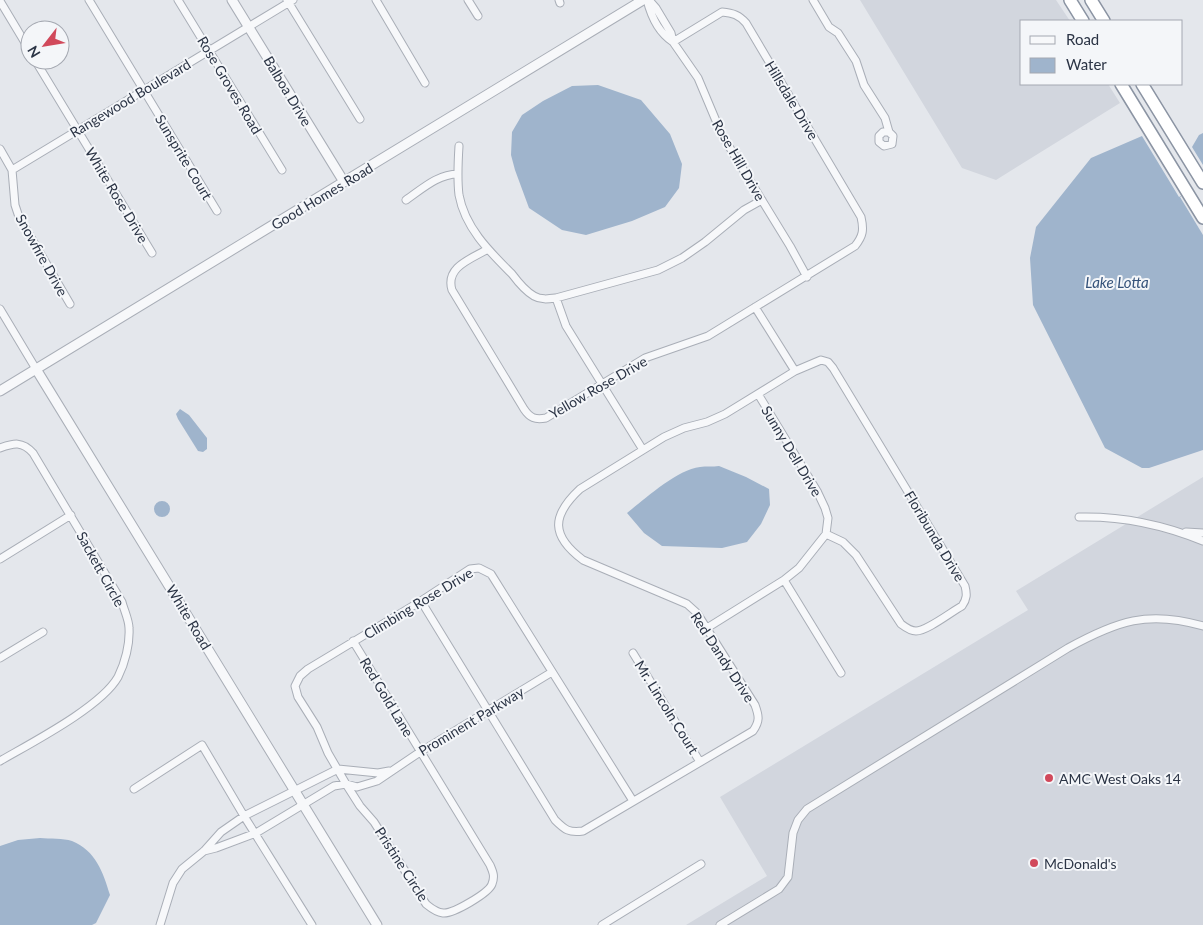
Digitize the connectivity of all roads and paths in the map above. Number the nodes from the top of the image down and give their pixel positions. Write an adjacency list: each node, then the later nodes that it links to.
1 (89, 0): 24 (street, Sunsprite Court)
2 (178, 0): 19 (street, Rose Groves Road)
3 (232, 0): 16 (street, Balboa Drive)
4 (376, 0): 21 (street)
5 (468, 0): 13 (street)
6 (643, 0): 35 (street, Good Homes Road)
7 (648, 0): 18 (street, Rose Hill Drive)
8 (813, 0): 29 (street)
9 (1070, 0): 14 (highway)
10 (1091, 0): 15 (highway)
11 (0, 1): 17 (street)
12 (289, 1): 16 (street, Rangewood Boulevard); 26 (street)
13 (478, 16)
14 (1082, 20)
15 (1103, 20)
16 (248, 27): 19 (street, Rangewood Boulevard); 35 (street, Balboa Drive)
17 (20, 34)
18 (673, 42): 38 (street, Rose Hill Drive); 42 (street, Hillsdale Drive)
19 (209, 51): 24 (street, Rangewood Boulevard); 33 (street, Rose Groves Road)
20 (42, 70): 28 (street, White Rose Drive)
21 (425, 83)
22 (1122, 85): 27 (highway)
23 (1143, 85): 25 (highway)
24 (144, 90): 28 (street, Rangewood Boulevard); 39 (street, Sunsprite Court)
25 (1164, 119): 27 (highway); 36 (highway)
26 (360, 120)
27 (1148, 128): 40 (highway)
28 (78, 130): 32 (street, Rangewood Boulevard); 43 (street, White Rose Drive)
29 (889, 132)
30 (460, 146): 34 (street)
31 (0, 149): 32 (street, Snowfire Drive)
32 (12, 170): 46 (street, Snowfire Drive)
33 (282, 170)
34 (458, 174): 37 (street); 41 (street)
35 (344, 182): 49 (street, Good Homes Road)
36 (1203, 183)
37 (406, 200)
38 (762, 200): 44 (street, Rose Hill Drive); 45 (street)
39 (217, 211)
40 (1203, 218)
41 (488, 249): 45 (street); 51 (street, Yellow Rose Drive)
42 (850, 250): 44 (street, Yellow Rose Drive)
43 (152, 253)
44 (807, 277): 47 (street, Yellow Rose Drive)
45 (556, 298): 51 (street)
46 (70, 304)
47 (755, 307): 50 (street); 51 (street, Yellow Rose Drive)
48 (0, 309): 49 (street, White Road)
49 (36, 369): 52 (street, Good Homes Road); 81 (street, White Road)
50 (795, 371): 53 (street, Red Dandy Drive); 60 (street, Floribunda Drive)
51 (601, 384): 55 (street)
52 (0, 391)
53 (758, 394): 55 (street, Red Dandy Drive); 60 (street, Sunny Dell Drive)
54 (0, 448): 56 (street, Sackett Circle)
55 (643, 450): 66 (street, Red Dandy Drive)
56 (71, 515): 62 (street); 75 (street, Sackett Circle)
57 (1078, 518): 58 (street)
58 (1184, 532): 59 (street); 61 (street)
59 (1203, 533)
60 (826, 534): 63 (street)
61 (1203, 541)
62 (0, 559)
63 (784, 580): 66 (street); 72 (street)
64 (420, 601): 68 (street, Climbing Rose Drive); 71 (street, Climbing Rose Drive); 73 (street, Red Dandy Drive)
65 (1203, 626): 92 (street)
66 (707, 628): 76 (street, Red Dandy Drive)
67 (43, 632): 70 (street)
68 (354, 641): 74 (street, Red Gold Lane); 77 (street, Climbing Rose Drive)
69 (633, 653): 76 (street, Mr. Lincoln Court)
70 (0, 658)
71 (552, 672): 73 (street, Prominent Parkway); 82 (street, Climbing Rose Drive)
72 (841, 673)
73 (488, 711): 74 (street, Prominent Parkway); 82 (street, Red Dandy Drive)
74 (420, 752): 78 (street, Prominent Parkway); 79 (street, Pristine Circle)
75 (0, 761)
76 (700, 762): 82 (street, Red Dandy Drive)
77 (338, 769): 78 (street); 79 (street, Climbing Rose Drive); 81 (street)
78 (391, 771): 79 (street, Prominent Parkway)
79 (346, 784): 83 (street, Prominent Parkway)
80 (134, 789): 84 (street)
81 (295, 790): 83 (street, White Road); 84 (street)
82 (633, 801)
83 (303, 804): 85 (street, Prominent Parkway); 90 (street, White Road)
84 (244, 816): 85 (street); 86 (street)
85 (256, 833): 86 (street, Prominent Parkway); 89 (street)
86 (204, 851): 88 (street)
87 (701, 864): 91 (street)
88 (160, 925)
89 (312, 925)
90 (378, 925)
91 (602, 925)
92 (720, 925)

